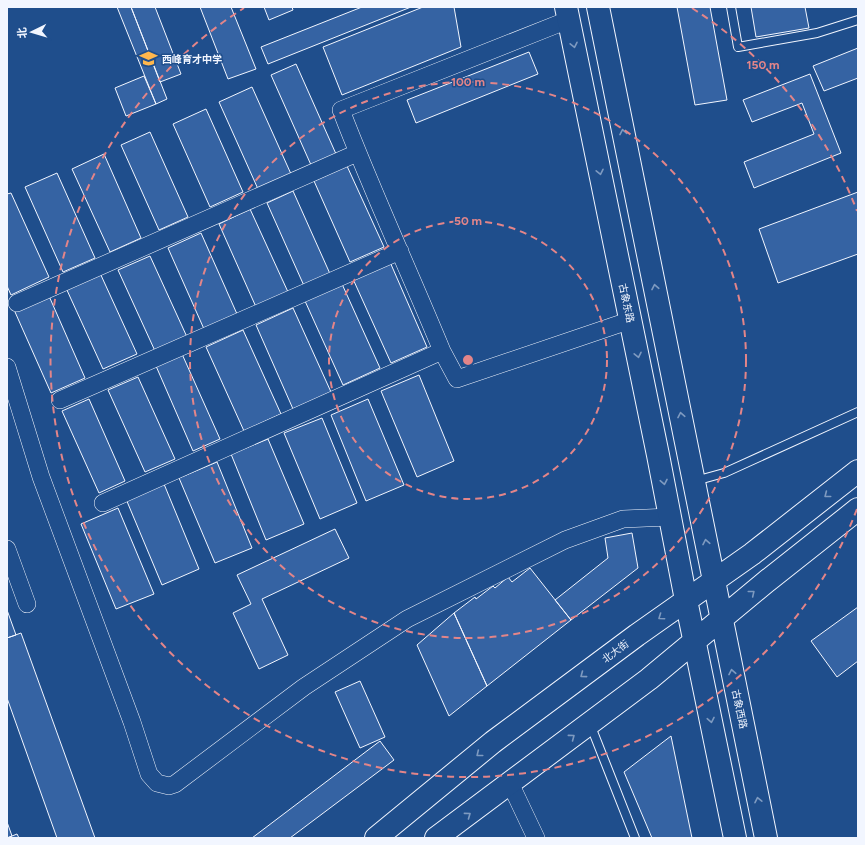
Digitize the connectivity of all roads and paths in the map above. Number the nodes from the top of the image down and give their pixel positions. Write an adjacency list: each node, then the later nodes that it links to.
1 (598, 7): 14 (main road, one-way to 1)
2 (731, 7): 4 (lane)
3 (567, 14): 5 (street); 8 (main road, 古象东路, one-way to 8)
4 (858, 20)
5 (357, 153): 6 (street); 7 (street)
6 (400, 251): 9 (street); 11 (street)
7 (17, 303)
8 (631, 320): 9 (street); 17 (main road, 古象东路, one-way to 17)
9 (442, 351): 15 (street)
10 (7, 367): 17 (street)
11 (60, 400)
12 (858, 412): 14 (lane)
13 (858, 470): 19 (main road, 北大街, one-way to 19)
14 (694, 481): 19 (main road, one-way to 14)
15 (104, 503)
16 (858, 509): 22 (main road, one-way to 16)
17 (670, 517): 20 (main road, 古象东路)
18 (7, 549): 21 (street)
19 (714, 580): 20 (main road, 北大街); 22 (main road, 古象西路)
20 (686, 600): 23 (main road); 26 (main road, 北大街, one-way to 26)
21 (27, 604)
22 (721, 618): 23 (main road); 31 (main road, 古象西路, one-way to 22)
23 (694, 640): 24 (main road); 30 (main road, one-way to 30)
24 (590, 723): 25 (main road, one-way to 24); 29 (lane)
25 (510, 783): 27 (main road, one-way to 25); 28 (street)
26 (376, 838)
27 (436, 838)
28 (536, 838)
29 (635, 838)
30 (735, 838)
31 (766, 838)

